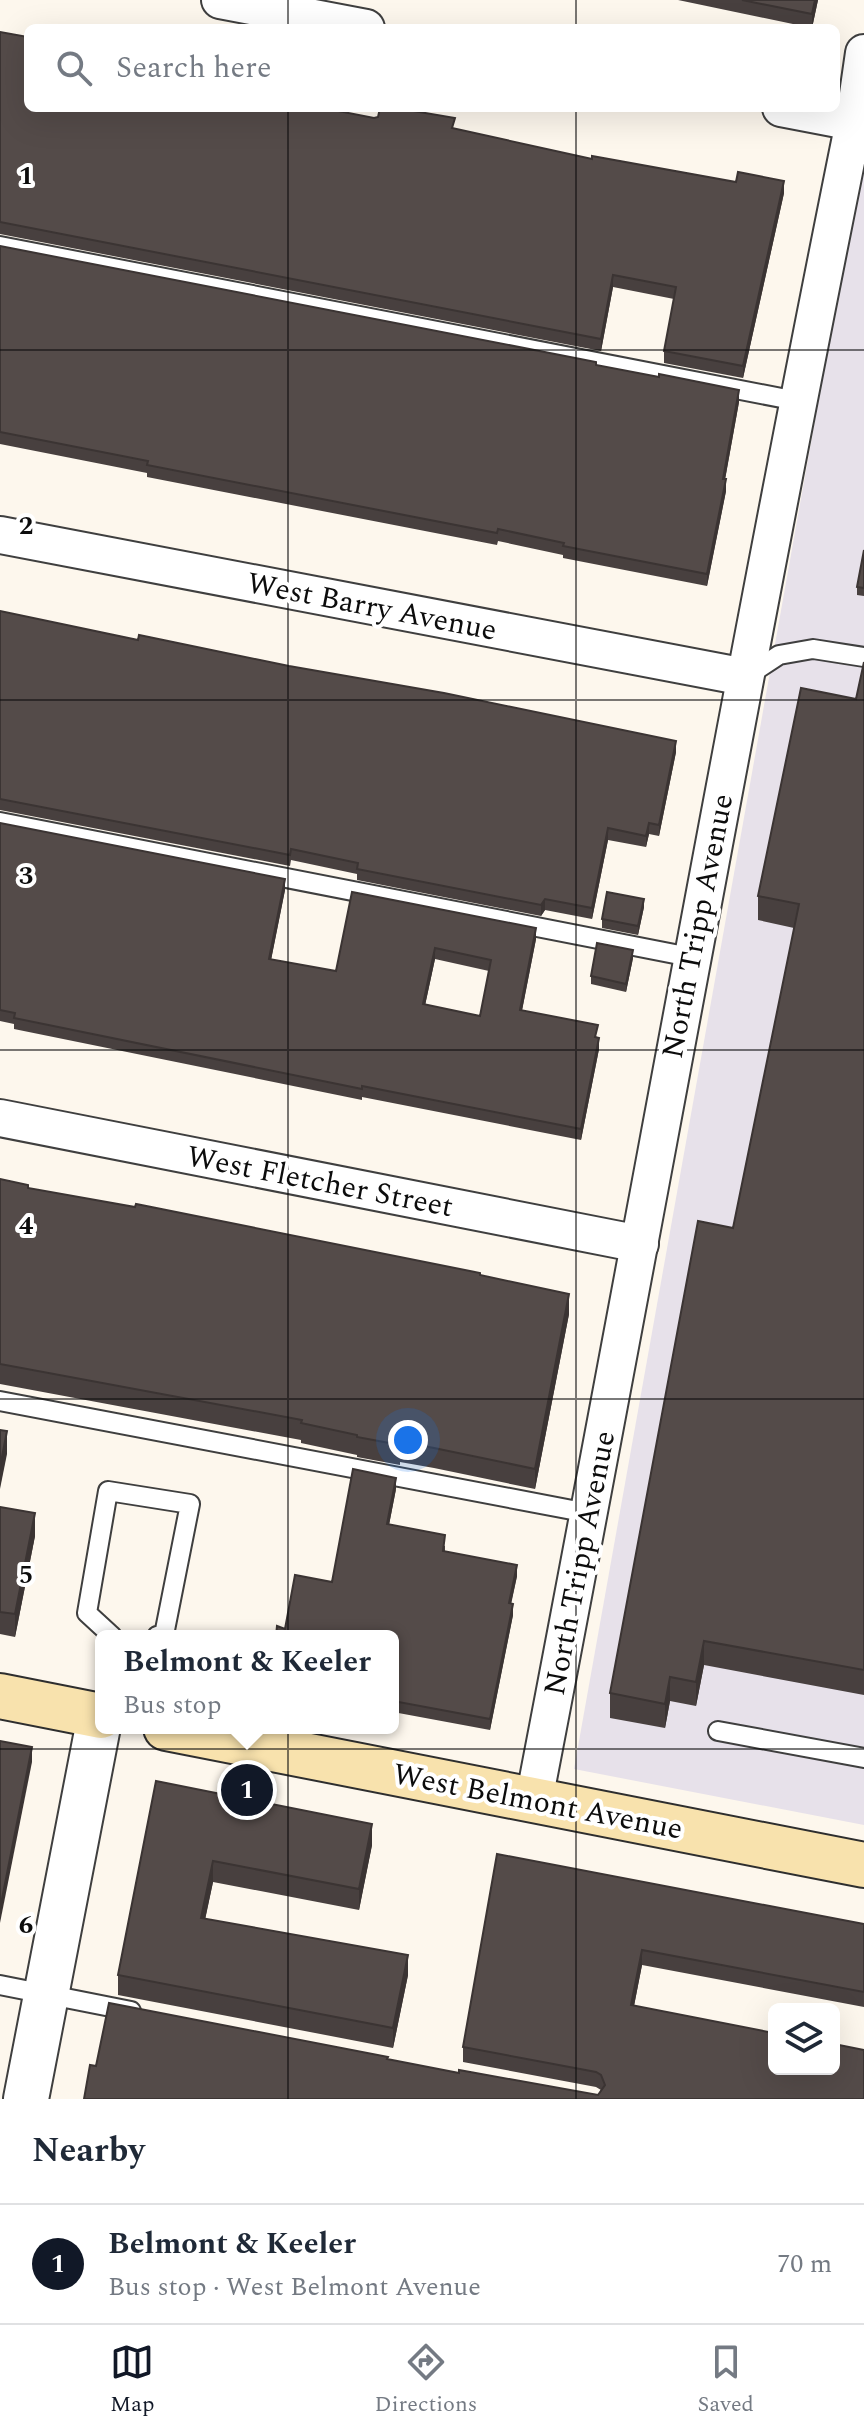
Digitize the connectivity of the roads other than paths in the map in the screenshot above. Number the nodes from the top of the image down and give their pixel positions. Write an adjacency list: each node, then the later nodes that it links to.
1 (220, 0): 2 (street)
2 (345, 24)
3 (864, 53): 5 (street, North Tripp Avenue)
4 (802, 112): 5 (street)
5 (854, 122): 7 (street, North Tripp Avenue)
6 (0, 246): 7 (lane)
7 (797, 401): 10 (street, North Tripp Avenue)
8 (0, 535): 10 (street, West Barry Avenue)
9 (864, 657): 10 (lane)
10 (745, 677): 12 (street, North Tripp Avenue)
11 (0, 822): 12 (lane)
12 (690, 957): 14 (street, North Tripp Avenue)
13 (0, 1118): 14 (street, West Fletcher Street)
14 (640, 1244): 16 (street, North Tripp Avenue)
15 (0, 1401): 16 (lane)
16 (588, 1513): 25 (street, North Tripp Avenue)
17 (105, 1630): 18 (lane)
18 (165, 1630)
19 (0, 1696): 20 (main road)
20 (95, 1713)
21 (718, 1731): 24 (lane)
22 (97, 1734): 28 (street)
23 (197, 1734): 25 (main road, West Belmont Avenue)
24 (864, 1758)
25 (534, 1800): 26 (main road, West Belmont Avenue)
26 (864, 1865)
27 (0, 1985): 28 (lane)
28 (46, 1994): 29 (lane); 30 (street)
29 (151, 2014)
30 (26, 2099)

